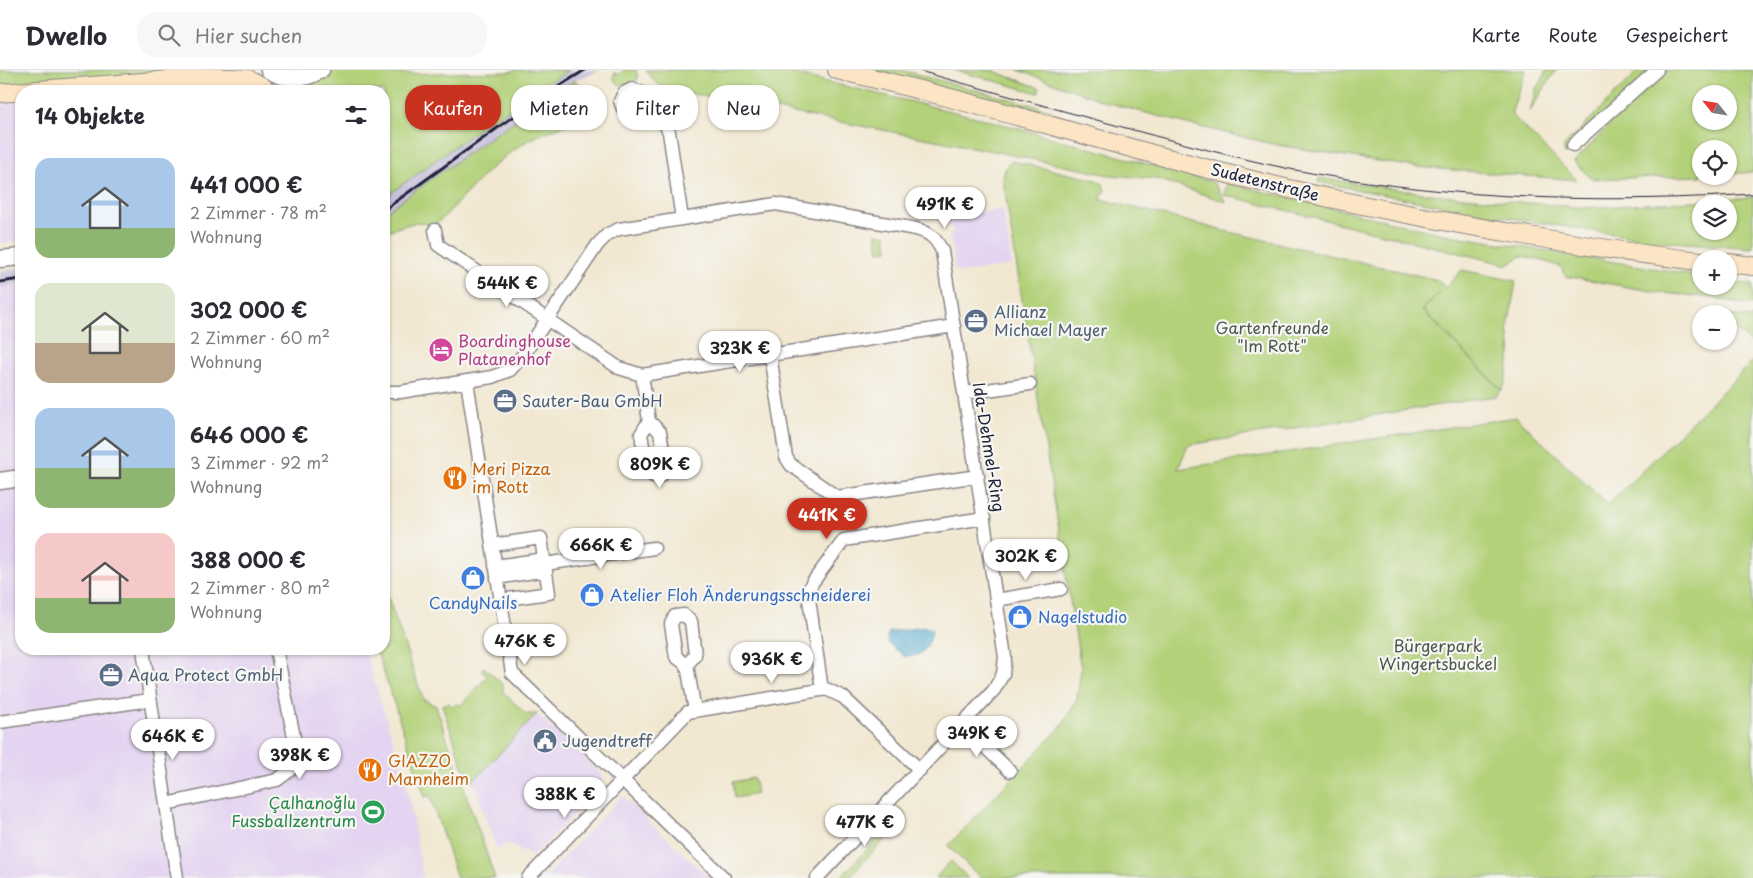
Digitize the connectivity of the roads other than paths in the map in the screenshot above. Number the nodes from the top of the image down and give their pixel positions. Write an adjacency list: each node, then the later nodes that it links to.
1 (226, 70): 6 (main road)
2 (269, 70): 7 (street)
3 (321, 70): 8 (street)
4 (837, 70): 19 (main road, Sudetenstraße)
5 (1657, 70): 14 (street)
6 (208, 77): 9 (main road); 10 (main road)
7 (287, 84): 8 (street)
8 (304, 84)
9 (104, 85)
10 (259, 85)
11 (15, 92): 12 (main road)
12 (0, 93)
13 (668, 130): 15 (street)
14 (1573, 146)
15 (682, 219): 22 (street, Ida-Dehmel-Ring); 23 (street, Ida-Dehmel-Ring)
16 (435, 230): 22 (street)
17 (15, 258): 18 (street)
18 (0, 259)
19 (1692, 260)
20 (1737, 264): 21 (main road)
21 (1753, 266)
22 (548, 319): 25 (street); 26 (street, Ida-Dehmel-Ring)
23 (954, 326): 24 (street); 29 (street, Ida-Dehmel-Ring)
24 (770, 355): 25 (street); 31 (street)
25 (642, 375): 30 (street)
26 (467, 381): 28 (street, Ida-Dehmel-Ring); 35 (street)
27 (1030, 384): 29 (street)
28 (390, 392)
29 (964, 393): 31 (street, Ida-Dehmel-Ring)
30 (649, 421)
31 (978, 476): 34 (street, Ida-Dehmel-Ring)
32 (15, 479): 33 (street)
33 (0, 481)
34 (984, 518): 41 (street, Ida-Dehmel-Ring); 45 (street)
35 (492, 545): 37 (street); 38 (street)
36 (654, 548): 37 (street)
37 (545, 564): 38 (street); 40 (street)
38 (496, 572): 40 (street)
39 (1061, 589): 41 (street)
40 (500, 600): 52 (street)
41 (996, 600): 49 (street, Ida-Dehmel-Ring)
42 (144, 655): 46 (street)
43 (277, 655): 53 (street)
44 (687, 665): 47 (street)
45 (822, 690): 47 (street); 50 (street)
46 (150, 700): 48 (street); 53 (street)
47 (695, 711): 52 (street)
48 (0, 722)
49 (962, 725): 50 (street, Ida-Dehmel-Ring); 51 (street)
50 (920, 770): 57 (street, Ida-Dehmel-Ring)
51 (1010, 771)
52 (622, 779): 55 (street); 56 (street)
53 (166, 804): 54 (street)
54 (177, 878)
55 (528, 878)
56 (724, 878)
57 (816, 878)

